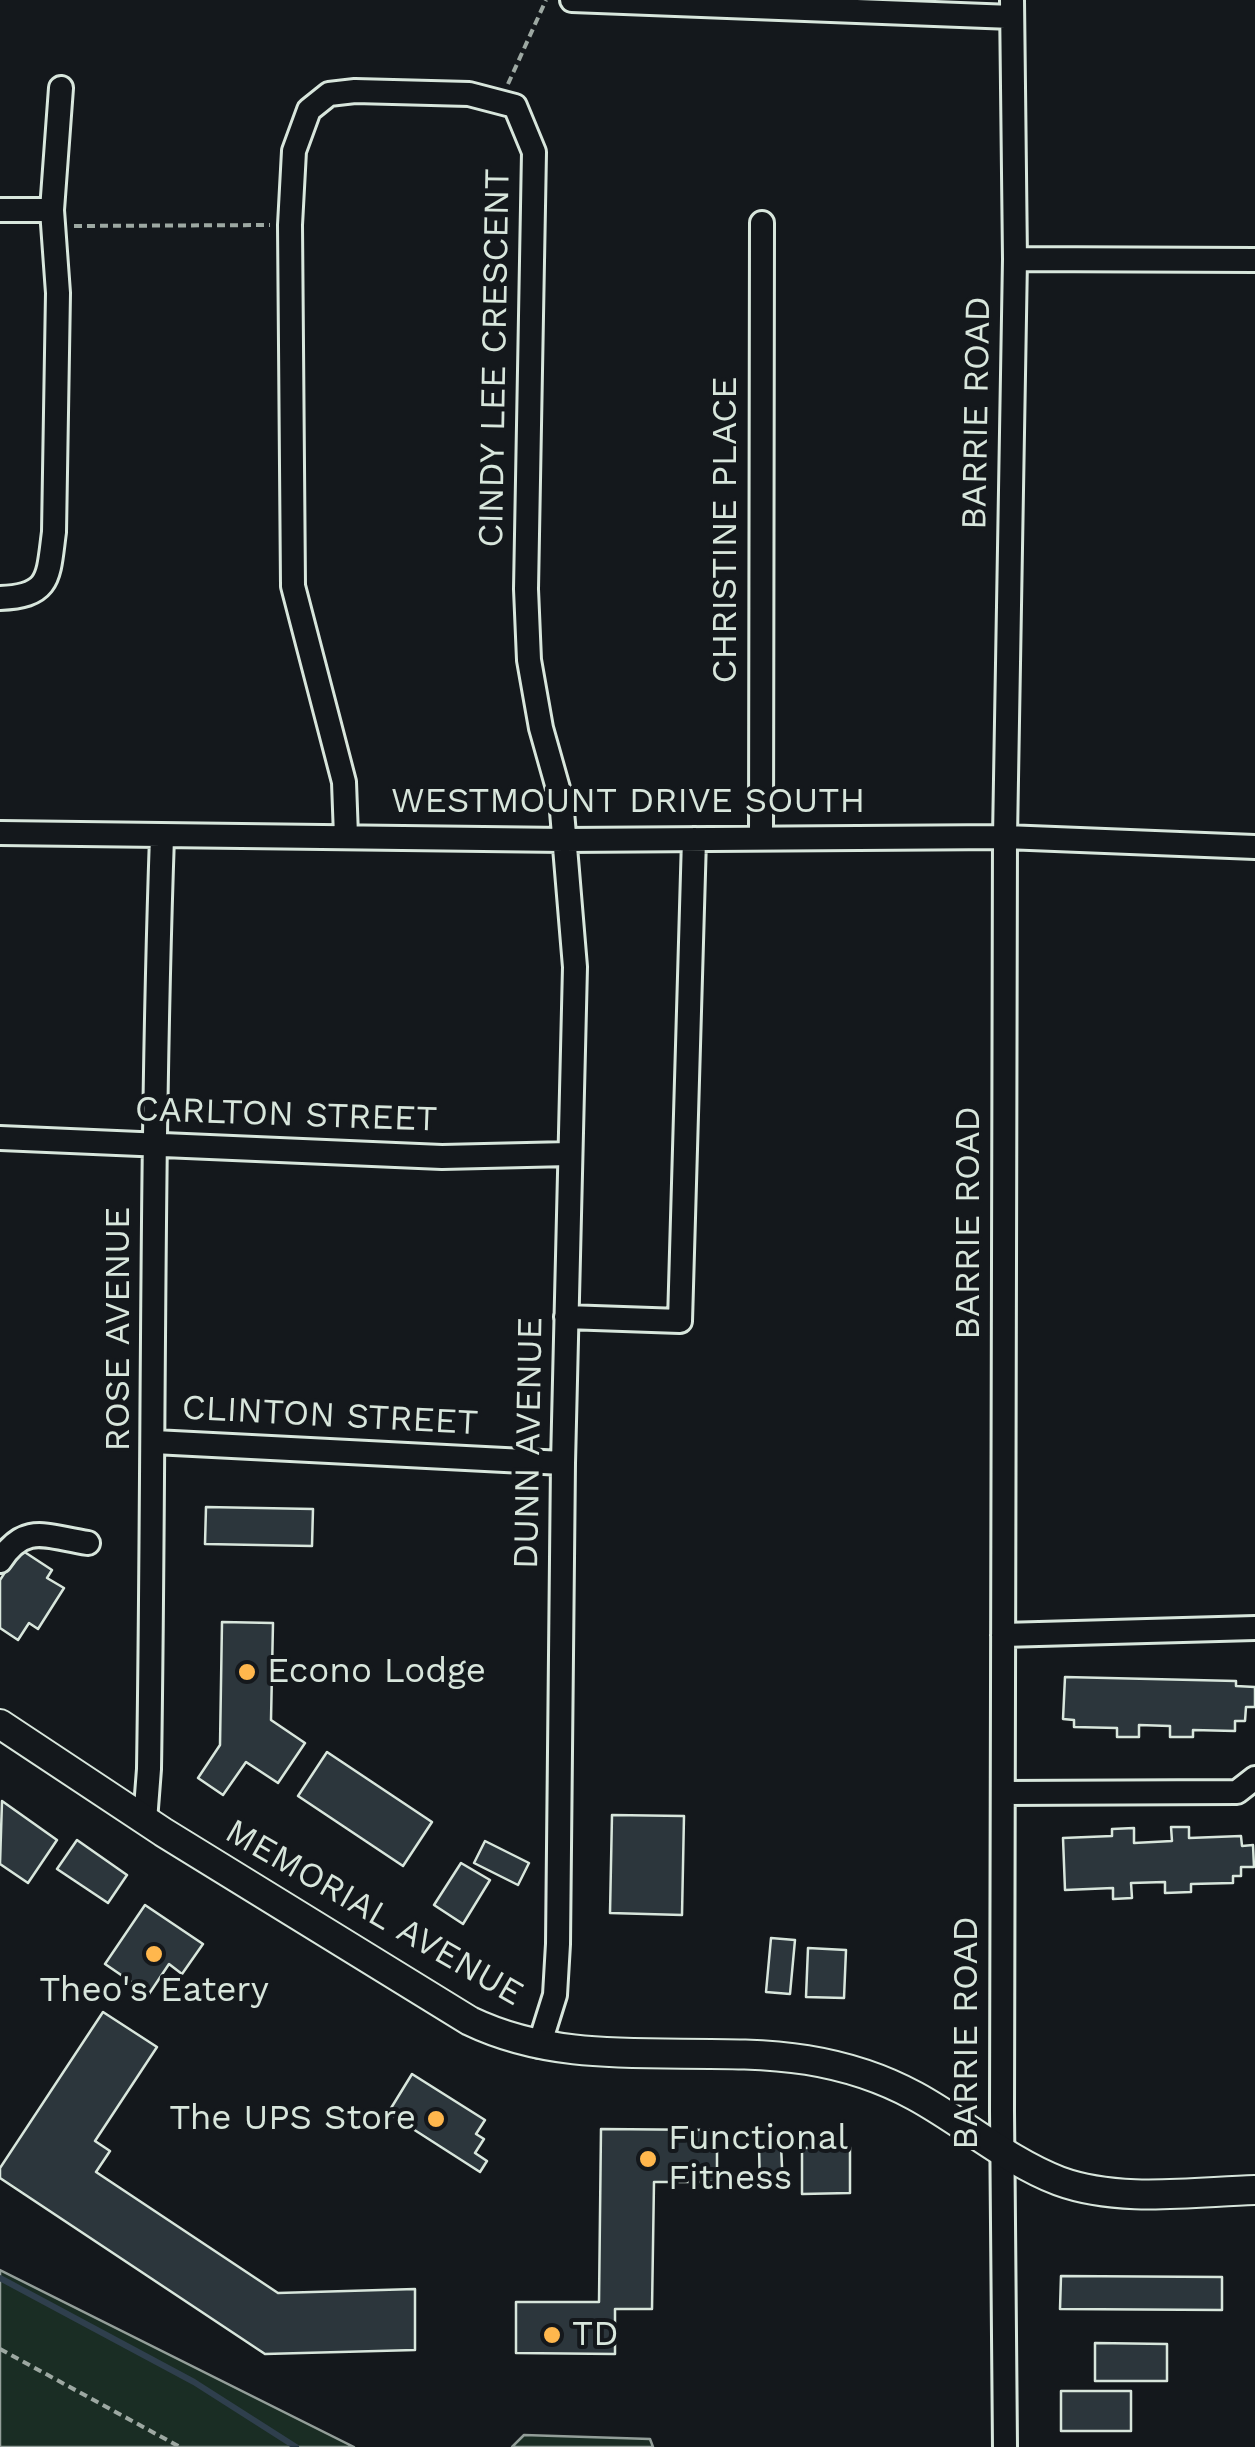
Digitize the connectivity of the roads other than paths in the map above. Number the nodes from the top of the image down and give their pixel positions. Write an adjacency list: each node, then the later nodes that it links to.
1 (572, 0): 2 (street)
2 (708, 3): 3 (street)
3 (1012, 8): 8 (street, BARRIE ROAD)
4 (61, 88): 6 (street)
5 (0, 210): 6 (street)
6 (53, 218): 10 (street)
7 (762, 222): 15 (street, CHRISTINE PLACE)
8 (1015, 259): 9 (street); 14 (street, BARRIE ROAD)
9 (1255, 260)
10 (0, 598)
11 (0, 833): 13 (street, WESTMOUNT DRIVE SOUTH)
12 (346, 836): 13 (street, WESTMOUNT DRIVE SOUTH); 17 (street, WESTMOUNT DRIVE SOUTH); 17 (street, CINDY LEE CRESCENT)
13 (162, 837): 20 (street, ROSE AVENUE)
14 (1005, 837): 15 (street, WESTMOUNT DRIVE SOUTH); 18 (street, WESTMOUNT DRIVE SOUTH); 28 (street, BARRIE ROAD)
15 (762, 838): 16 (street, WESTMOUNT DRIVE SOUTH)
16 (694, 839): 17 (street, WESTMOUNT DRIVE SOUTH); 22 (street)
17 (564, 840): 21 (street, DUNN AVENUE)
18 (1255, 848)
19 (0, 1138): 20 (street, CARLTON STREET)
20 (153, 1145): 21 (street, CARLTON STREET); 23 (street, ROSE AVENUE)
21 (569, 1154): 22 (street, DUNN AVENUE)
22 (566, 1317): 24 (street, DUNN AVENUE)
23 (154, 1442): 24 (street, CLINTON STREET); 32 (street, ROSE AVENUE)
24 (563, 1464): 33 (street, DUNN AVENUE)
25 (88, 1542): 26 (street)
26 (0, 1561)
27 (1255, 1628): 28 (street)
28 (1003, 1635): 31 (street, BARRIE ROAD)
29 (0, 1724): 32 (main road, MEMORIAL AVENUE)
30 (1249, 1792): 31 (street)
31 (1003, 1793): 34 (street, BARRIE ROAD)
32 (145, 1821): 33 (main road, MEMORIAL AVENUE)
33 (539, 2046): 34 (main road, MEMORIAL AVENUE)
34 (1002, 2150): 35 (main road, MEMORIAL AVENUE); 36 (street, BARRIE ROAD)
35 (1255, 2190)
36 (1005, 2447)

